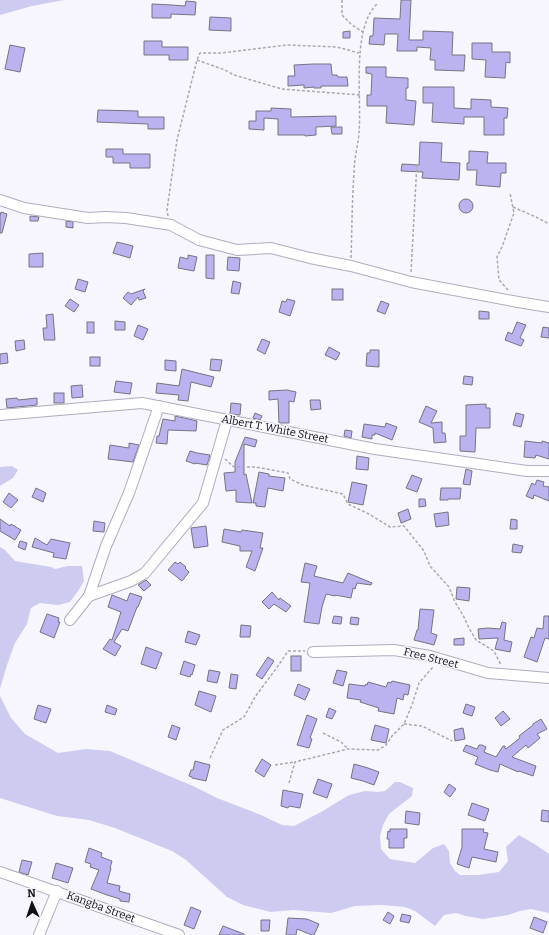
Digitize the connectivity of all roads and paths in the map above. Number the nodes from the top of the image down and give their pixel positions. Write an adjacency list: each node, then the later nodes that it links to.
1 (342, 0): 3 (path)
2 (377, 4): 3 (path)
3 (363, 32): 4 (path)
4 (359, 53): 5 (path); 6 (path)
5 (197, 60): 6 (path); 12 (path)
6 (360, 95): 13 (path)
7 (417, 163): 14 (path)
8 (510, 193): 10 (path)
9 (0, 200): 12 (street)
10 (513, 207): 11 (path); 15 (path)
11 (549, 224)
12 (171, 225): 13 (street)
13 (351, 266): 14 (street)
14 (410, 282): 16 (street)
15 (508, 291)
16 (549, 307)
17 (159, 406): 18 (street, Albert T. White Street); 19 (street, Albert T. White Street); 22 (street)
18 (0, 415)
19 (227, 420): 20 (street); 21 (street, Albert T. White Street)
20 (219, 449): 22 (street); 26 (path)
21 (549, 471)
22 (89, 596): 23 (street)
23 (70, 620)
24 (313, 652): 25 (street, Free Street); 32 (path)
25 (443, 661): 26 (street, Free Street); 28 (path)
26 (511, 675): 27 (street, Free Street)
27 (549, 678)
28 (404, 724): 30 (path); 31 (path)
29 (323, 733): 31 (path)
30 (452, 741)
31 (348, 749): 33 (path)
32 (210, 758)
33 (295, 762): 34 (path); 35 (path)
34 (275, 765)
35 (289, 783)
36 (0, 872): 37 (street, Kangba Street)
37 (57, 891): 38 (street); 39 (street, Kangba Street)
38 (39, 935)
39 (179, 935)

